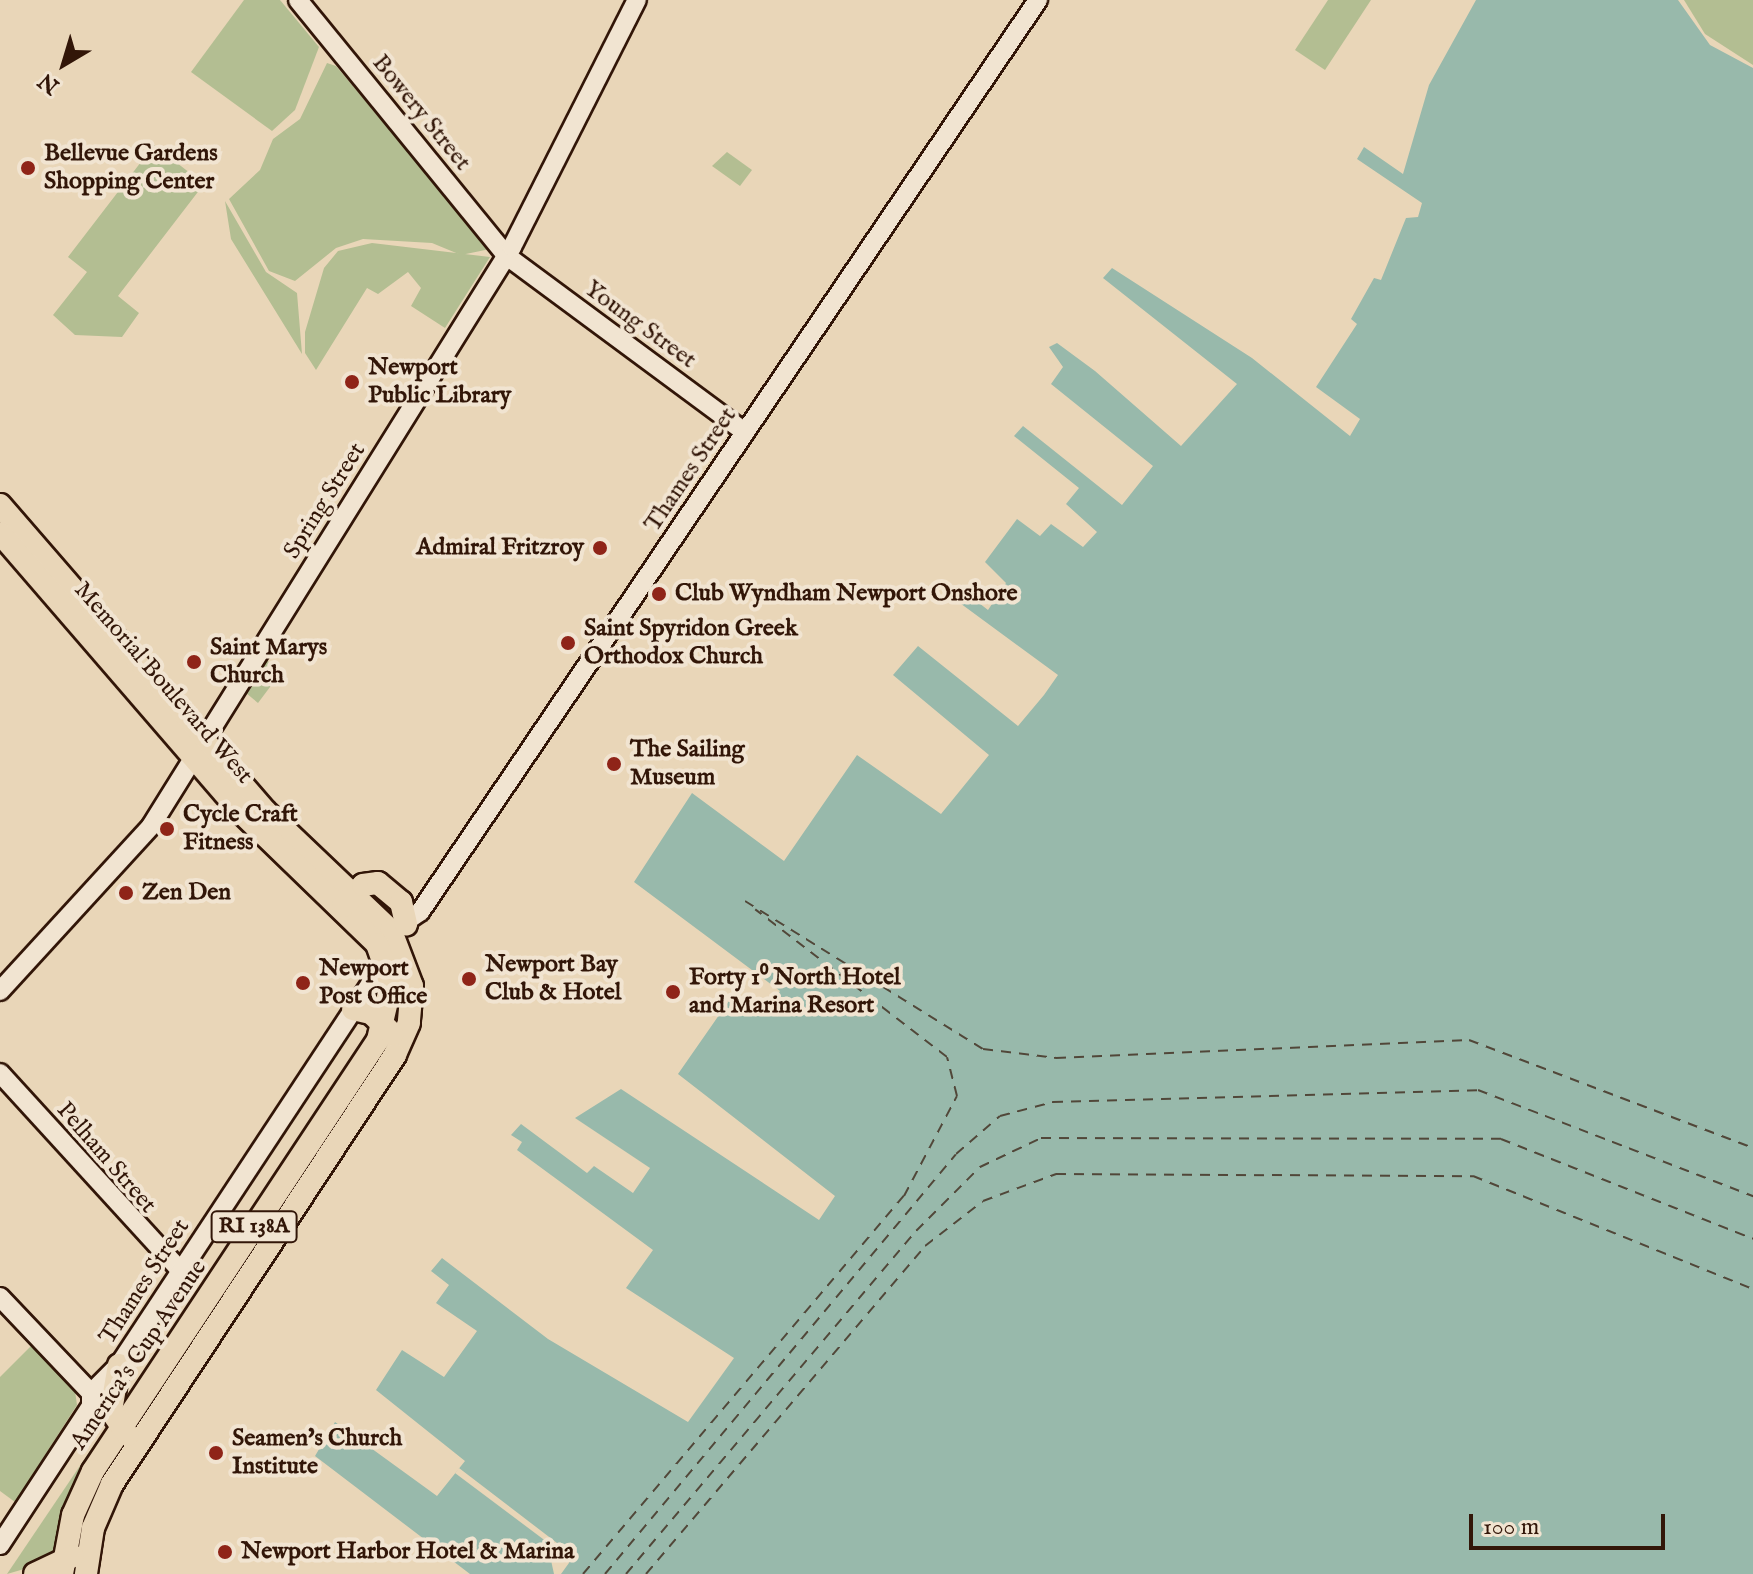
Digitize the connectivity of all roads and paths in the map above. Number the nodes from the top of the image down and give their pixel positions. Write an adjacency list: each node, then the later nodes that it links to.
1 (298, 0): 4 (main road, Bowery Street)
2 (637, 0): 4 (main road, Spring Street)
3 (1038, 0): 5 (main road, Thames Street)
4 (507, 256): 5 (main road, Young Street); 8 (main road, Spring Street)
5 (745, 432): 10 (main road, Thames Street)
6 (0, 505): 8 (main road, Memorial Boulevard West)
7 (0, 533): 8 (main road, Memorial Boulevard West)
8 (198, 749): 9 (main road, Memorial Boulevard West); 13 (main road, Spring Street)
9 (346, 902): 10 (main road); 11 (main road, Memorial Boulevard West)
10 (399, 927): 11 (main road); 16 (main road, America's Cup Avenue / RI 138A)
11 (362, 928): 12 (main road)
12 (386, 960): 14 (main road, Thames Street); 15 (main road)
13 (0, 991)
14 (353, 1009): 15 (main road); 18 (main road, Thames Street)
15 (385, 1024): 16 (main road); 22 (main road, America's Cup Avenue / RI 138A)
16 (398, 1050): 23 (main road, America's Cup Avenue / RI 138A)
17 (0, 1073): 18 (main road, Pelham Street)
18 (181, 1271): 20 (main road, Thames Street)
19 (0, 1297): 21 (main road)
20 (119, 1365): 21 (main road, Thames Street); 22 (main road)
21 (91, 1393): 25 (main road, Thames Street)
22 (120, 1429): 23 (main road); 26 (main road, America's Cup Avenue / RI 138A)
23 (139, 1442): 24 (main road, America's Cup Avenue / RI 138A)
24 (90, 1538): 26 (main road); 28 (main road, America's Cup Avenue / RI 138A)
25 (0, 1545)
26 (63, 1567): 27 (main road)
27 (35, 1574)
28 (86, 1574)

